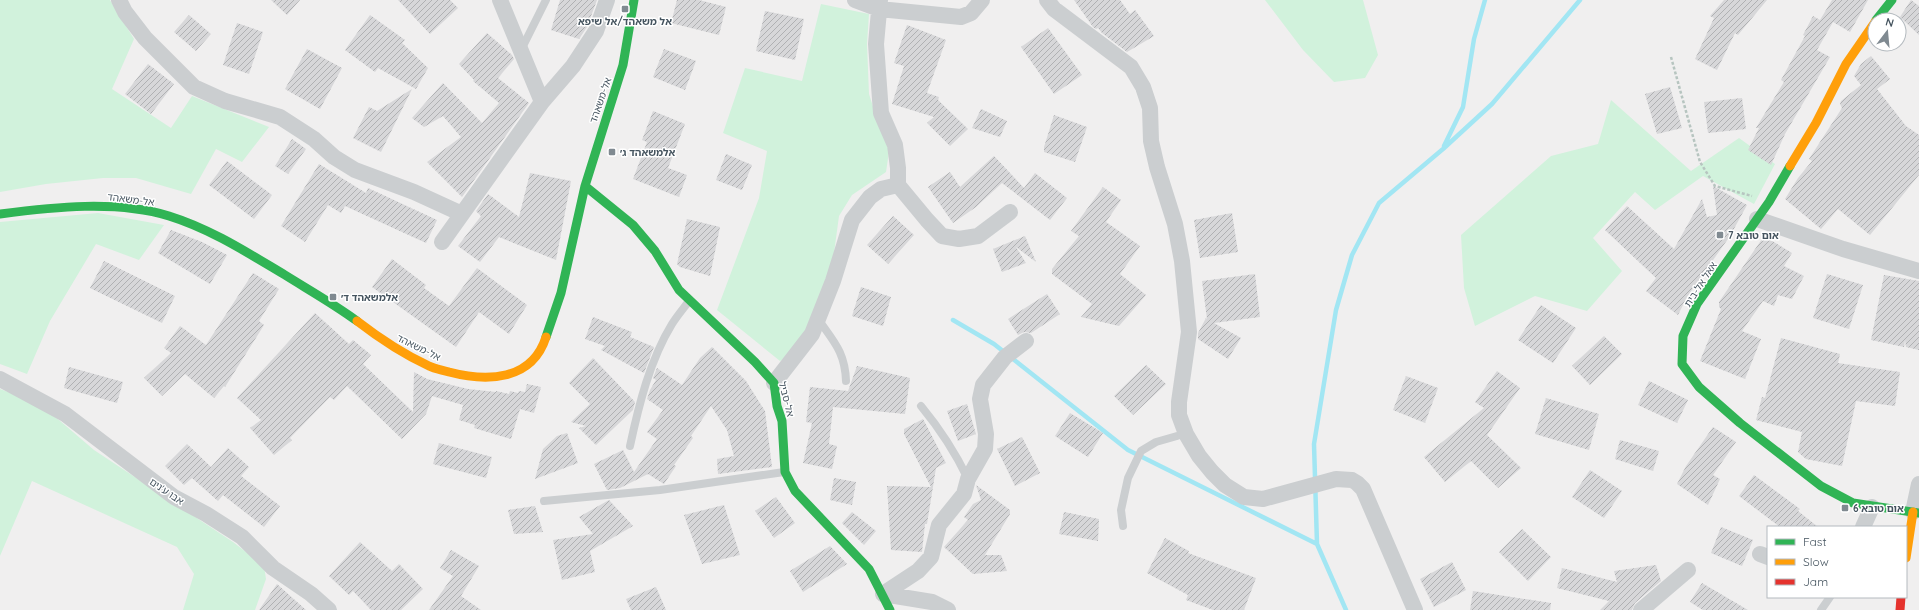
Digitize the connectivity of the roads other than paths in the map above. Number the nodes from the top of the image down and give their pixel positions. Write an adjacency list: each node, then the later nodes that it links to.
1 (119, 0): 19 (street)
2 (500, 0): 13 (street)
3 (546, 0): 13 (lane)
4 (607, 0): 14 (street)
5 (634, 0): 16 (street, אל-משאהד)
6 (855, 0): 10 (street)
7 (982, 0): 10 (street)
8 (1047, 0): 48 (street)
9 (1892, 0): 11 (street, אאל אל-בית)
10 (880, 5): 15 (street)
11 (1883, 12)
12 (1867, 34): 20 (street, אאל אל-בית)
13 (520, 53): 14 (street)
14 (542, 102): 19 (street)
15 (898, 185): 17 (street); 24 (street)
16 (585, 186): 18 (street, אל-משאהד); 23 (street, אל-סביל)
17 (1010, 212)
18 (0, 214)
19 (462, 214): 21 (street)
20 (1757, 219): 22 (street); 36 (street, אאל אל-בית)
21 (442, 242)
22 (1919, 271)
23 (689, 301): 28 (street, אל-סביל); 31 (lane)
24 (818, 318): 27 (lane); 28 (street)
25 (1026, 341): 33 (street)
26 (0, 379): 45 (street, אבו ע'נים)
27 (846, 381)
28 (774, 384): 32 (street, אל-סביל)
29 (921, 406): 33 (lane)
30 (1177, 436): 38 (lane)
31 (630, 446)
32 (785, 472): 35 (lane); 42 (street, אל-סביל)
33 (968, 479): 42 (street)
34 (1919, 484): 37 (street)
35 (544, 502)
36 (1872, 506): 37 (street, אאל אל-בית); 39 (street)
37 (1916, 513): 40 (street)
38 (1123, 526)
39 (1863, 526)
40 (1907, 554)
41 (1688, 570): 49 (street)
42 (883, 594): 46 (street, אל-סביל); 47 (street)
43 (1829, 598): 50 (lane)
44 (1901, 598): 51 (street)
45 (329, 610)
46 (890, 610)
47 (948, 610)
48 (1415, 610)
49 (1641, 610)
50 (1821, 610)
51 (1900, 610)

